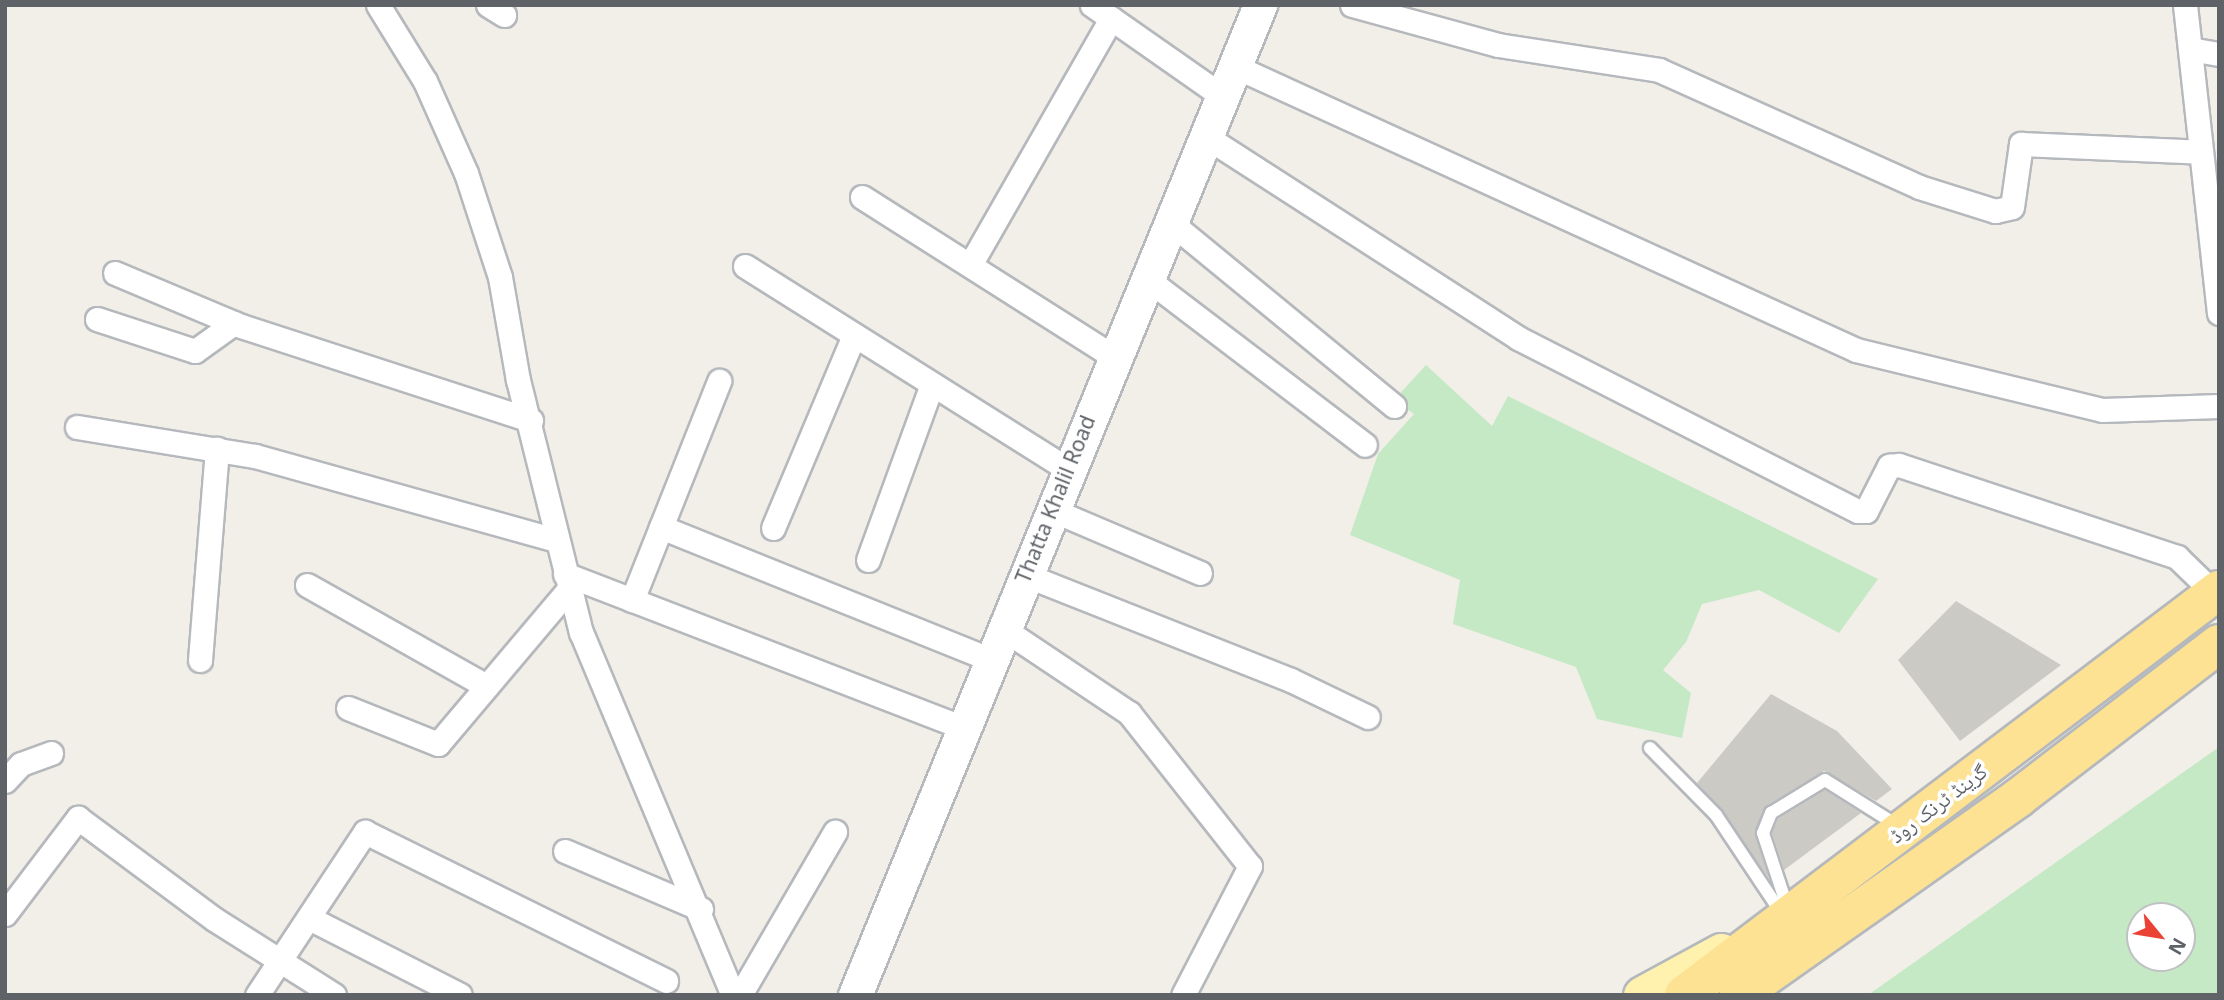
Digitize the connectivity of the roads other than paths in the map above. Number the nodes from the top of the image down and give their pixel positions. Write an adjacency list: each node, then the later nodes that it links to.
1 (377, 5): 27 (street)
2 (1091, 5): 6 (street)
3 (1260, 5): 9 (street, Thatta Khalil Road)
4 (1352, 5): 11 (street)
5 (2185, 5): 7 (street)
6 (1111, 19): 9 (street); 14 (street)
7 (2190, 50): 8 (street); 11 (street)
8 (2219, 54)
9 (1228, 81): 10 (street, Thatta Khalil Road); 26 (street)
10 (1205, 136): 13 (street, Thatta Khalil Road); 41 (street)
11 (2201, 152): 18 (street)
12 (862, 197): 14 (street)
13 (1170, 222): 17 (street, Thatta Khalil Road); 25 (street)
14 (970, 265): 22 (street)
15 (746, 267): 21 (street)
16 (115, 273): 20 (street)
17 (1146, 278): 22 (street, Thatta Khalil Road); 29 (street)
18 (2219, 313)
19 (97, 319): 20 (street)
20 (234, 323): 27 (street)
21 (854, 335): 24 (street); 34 (street)
22 (1114, 357): 31 (street, Thatta Khalil Road)
23 (719, 381): 33 (street)
24 (932, 384): 31 (street); 36 (street)
25 (1394, 406)
26 (2219, 406)
27 (531, 419): 35 (street)
28 (77, 427): 30 (street)
29 (1365, 445)
30 (217, 449): 35 (street); 47 (street)
31 (1067, 469): 32 (street, Thatta Khalil Road)
32 (1050, 509): 37 (street); 38 (street, Thatta Khalil Road)
33 (661, 527): 42 (street); 46 (street)
34 (773, 528)
35 (555, 540): 39 (street)
36 (867, 560)
37 (1199, 573)
38 (1023, 575): 44 (street, Thatta Khalil Road); 50 (street)
39 (567, 582): 42 (street); 48 (street); 58 (street)
40 (307, 585): 48 (street)
41 (2216, 592): 43 (highway, گرینڈ ٹرنک روڈ)
42 (632, 600): 51 (street)
43 (2173, 623): 45 (highway); 55 (highway, گرینڈ ٹرنک روڈ)
44 (1002, 628): 46 (street, Thatta Khalil Road); 71 (street)
45 (2209, 651): 63 (highway, گرینڈ ٹرنک روڈ)
46 (989, 659): 51 (street, Thatta Khalil Road)
47 (201, 660)
48 (486, 687): 49 (street)
49 (348, 708)
50 (1368, 718)
51 (962, 727): 70 (street, Thatta Khalil Road)
52 (1650, 748): 60 (lane)
53 (51, 753): 54 (street)
54 (5, 781)
55 (1903, 829): 60 (highway, گرینڈ ٹرنک روڈ); 60 (lane)
56 (835, 832): 69 (street)
57 (565, 851): 58 (street)
58 (701, 909): 68 (street)
59 (5, 914): 62 (street)
60 (1781, 918): 72 (main road, گرینڈ ٹرنک روڈ); 73 (highway)
61 (311, 919): 62 (street); 64 (street); 67 (street)
62 (277, 960): 65 (street); 66 (street)
63 (1792, 960): 74 (highway); 75 (main road, گرینڈ ٹرنک روڈ)
64 (666, 981)
65 (257, 995)
66 (334, 995)
67 (460, 995)
68 (733, 995)
69 (740, 995)
70 (855, 995)
71 (1183, 995)
72 (1642, 995)
73 (1684, 995)
74 (1739, 995)
75 (1755, 995)

